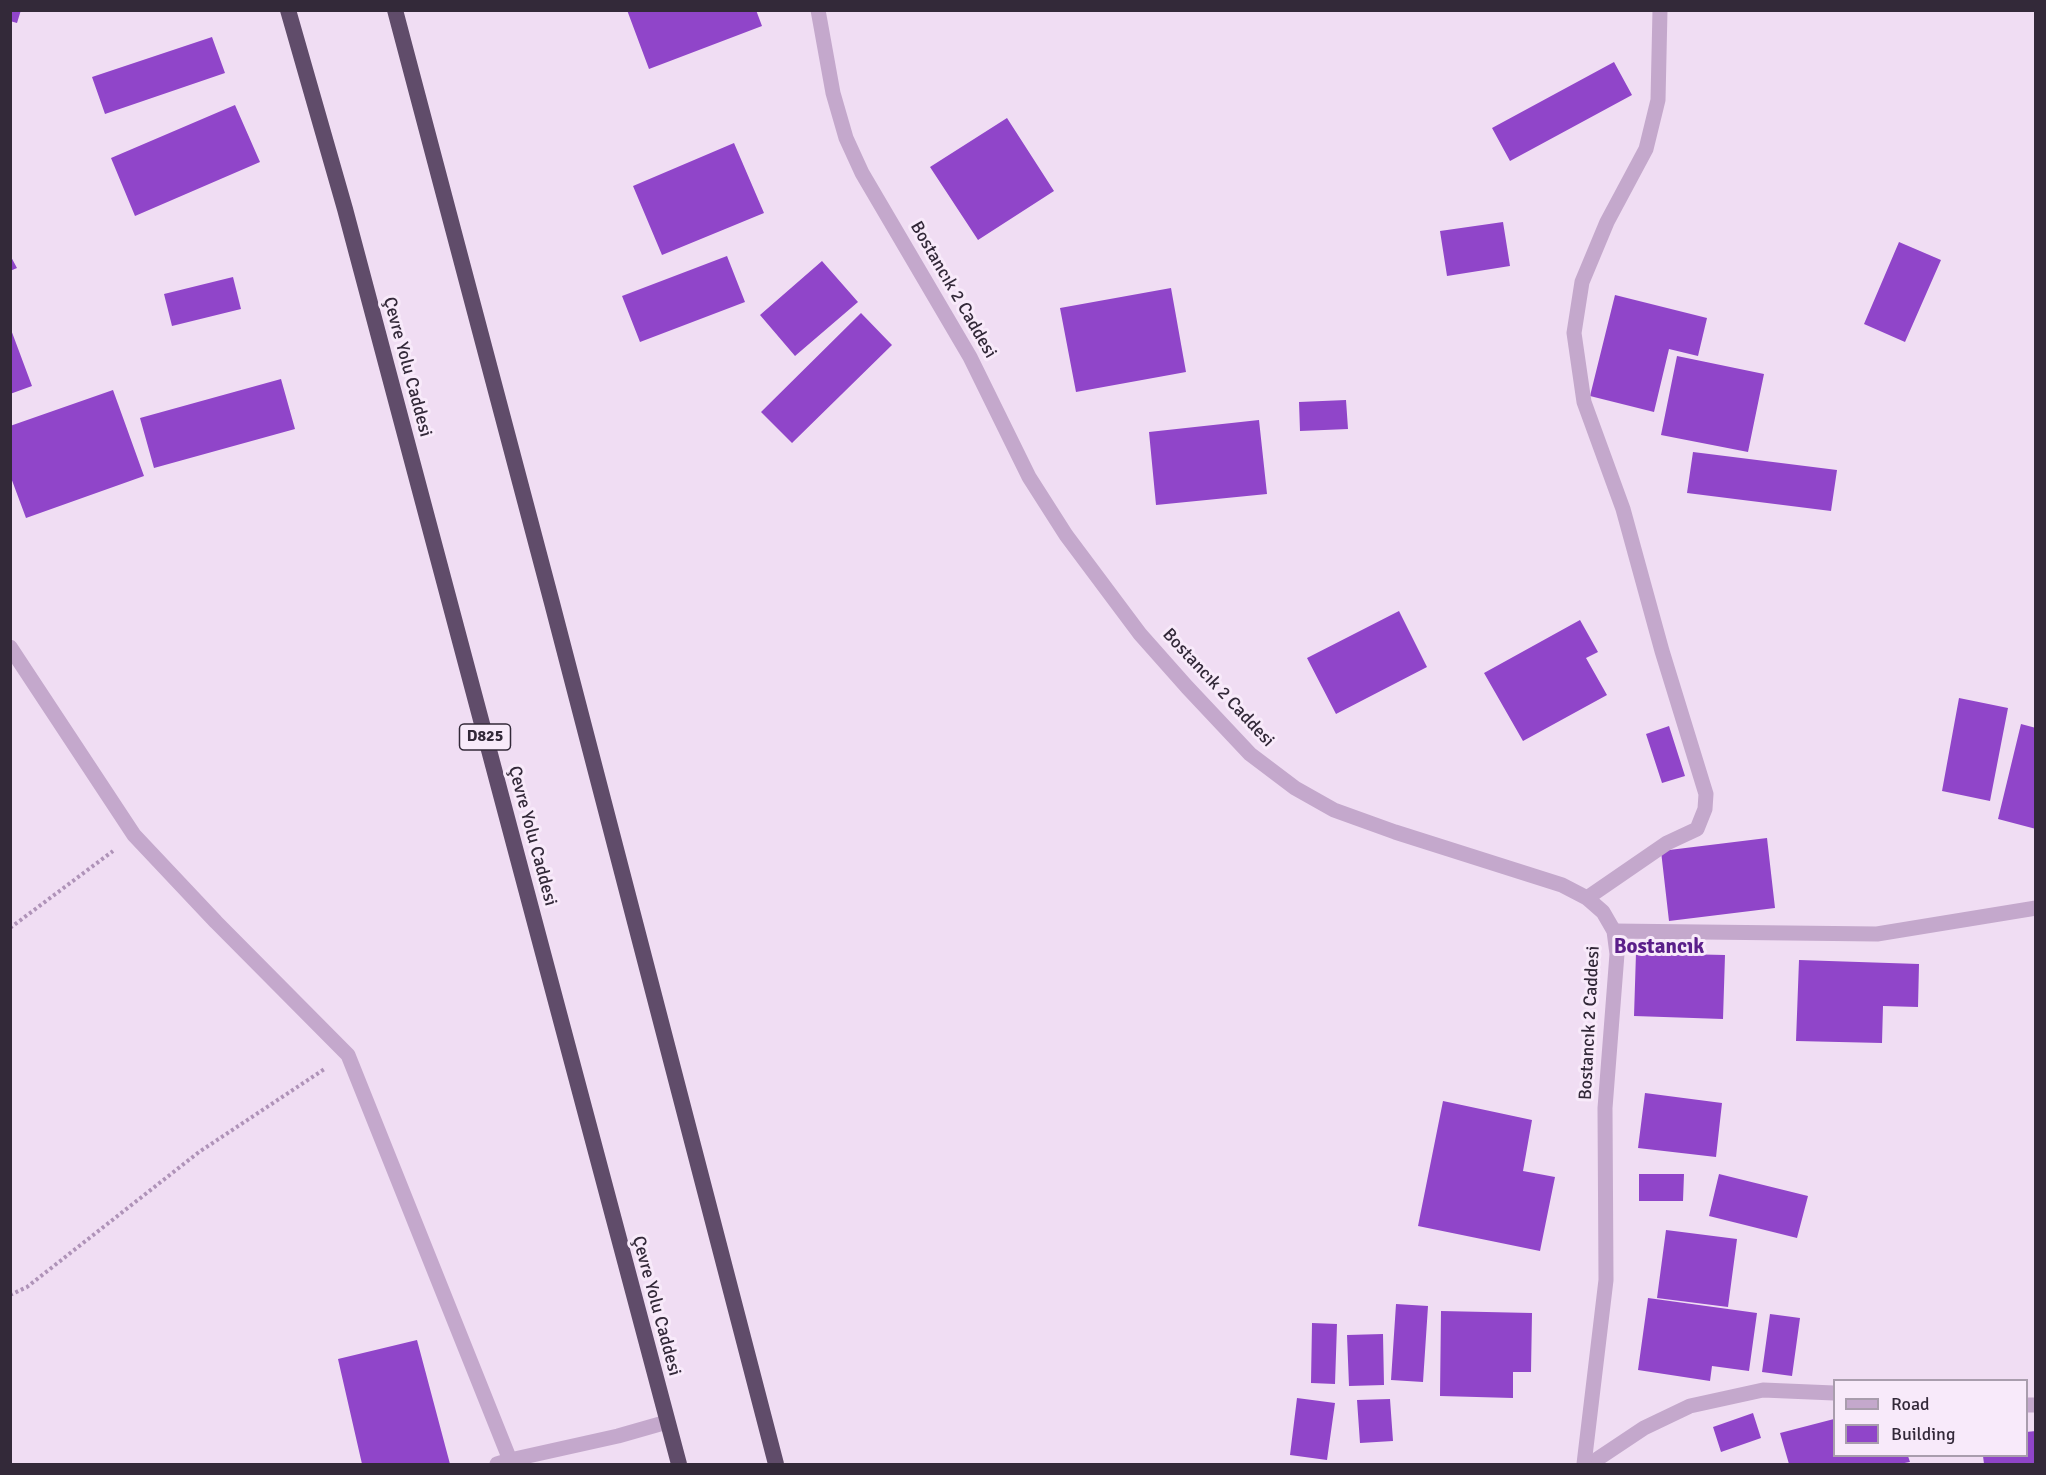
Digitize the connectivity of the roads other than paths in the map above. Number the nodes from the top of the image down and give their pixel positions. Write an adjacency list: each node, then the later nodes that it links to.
1 (288, 10): 10 (highway, Çevre Yolu Caddesi / D825)
2 (395, 10): 13 (highway)
3 (818, 10): 6 (street, Bostancık 2 Caddesi)
4 (1660, 10): 6 (street)
5 (10, 647): 11 (street)
6 (1587, 898): 8 (street, Bostancık 2 Caddesi)
7 (2036, 908): 8 (street)
8 (1614, 931): 14 (street, Bostancık 2 Caddesi)
9 (1833, 1393): 15 (street)
10 (667, 1422): 11 (street); 12 (highway, Çevre Yolu Caddesi / D825)
11 (504, 1462)
12 (679, 1464)
13 (776, 1464)
14 (1584, 1464)
15 (1590, 1464)

